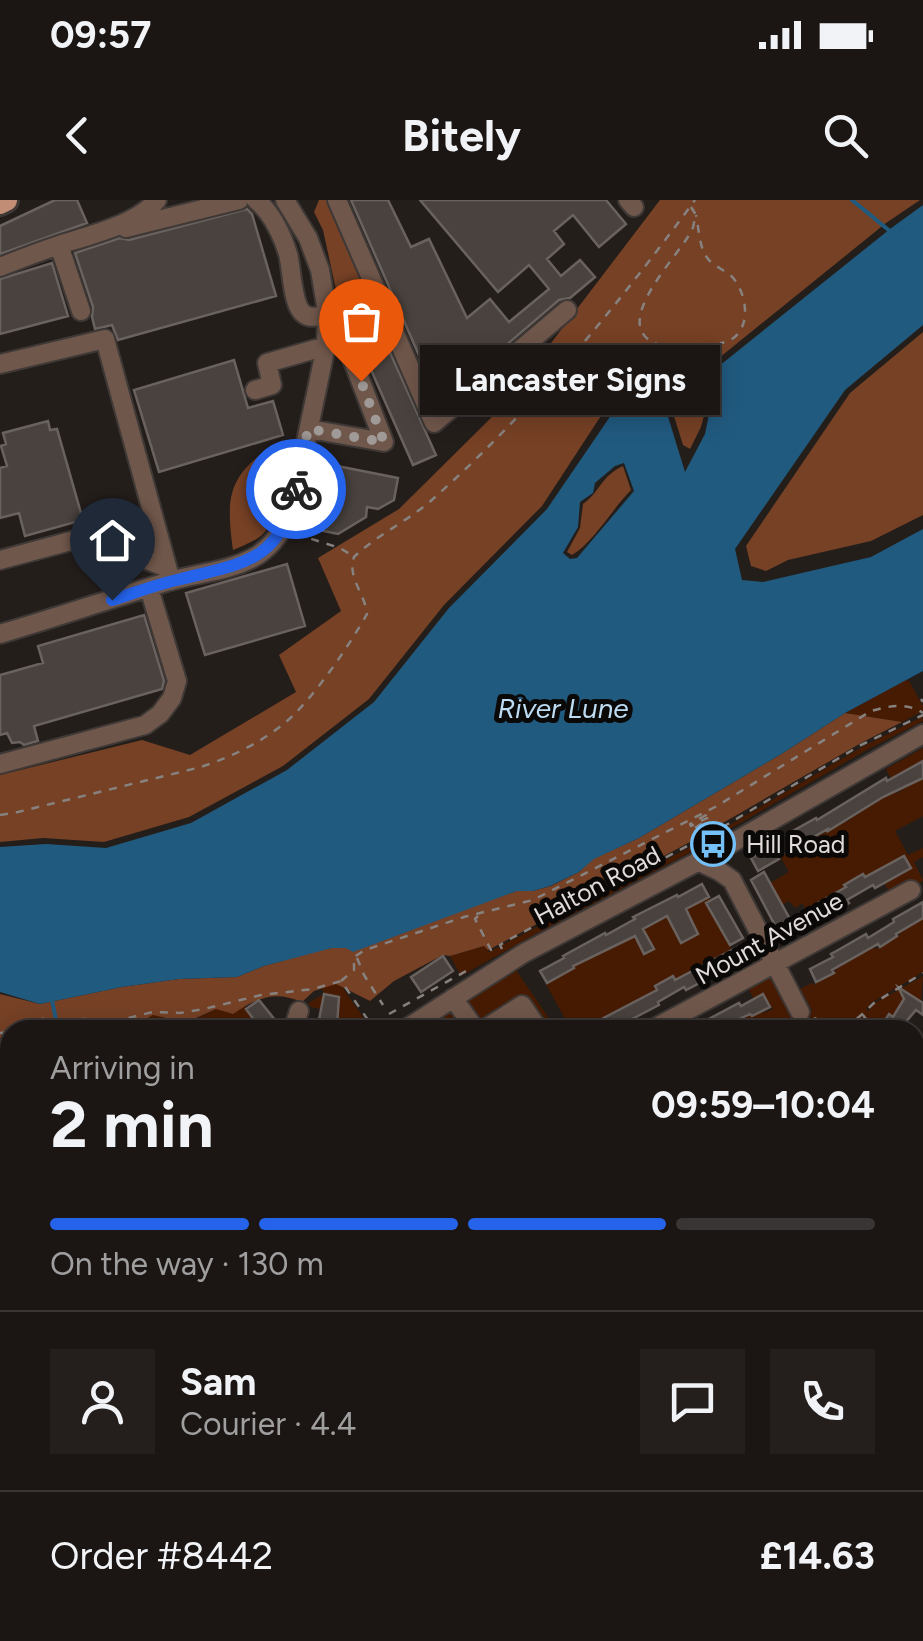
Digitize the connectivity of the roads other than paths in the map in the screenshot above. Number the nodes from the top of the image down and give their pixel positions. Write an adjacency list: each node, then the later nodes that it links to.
1 (145, 200): 7 (street)
2 (157, 200): 7 (street)
3 (239, 200): 7 (street)
4 (256, 200): 12 (street)
5 (338, 200): 10 (street)
6 (294, 202): 12 (street)
7 (106, 222): 8 (street)
8 (59, 245): 9 (street); 11 (street)
9 (0, 267)
10 (567, 310)
11 (81, 311)
12 (326, 315): 13 (street)
13 (326, 346): 16 (street); 17 (street)
14 (349, 351): 17 (street)
15 (0, 364): 19 (street)
16 (255, 390)
17 (308, 429): 19 (street)
18 (0, 560): 19 (street)
19 (169, 575): 20 (street)
20 (149, 588): 21 (street); 23 (street)
21 (0, 634)
22 (923, 734): 24 (street, Halton Road)
23 (0, 764)
24 (740, 838): 25 (street, Halton Road); 26 (street)
25 (698, 861): 26 (street); 29 (street, Halton Road)
26 (732, 880): 28 (street)
27 (910, 890): 28 (street, Mount Avenue)
28 (776, 963): 31 (street); 37 (street, Mount Avenue)
29 (453, 998): 33 (street, Halton Road); 34 (street)
30 (299, 1011): 32 (street)
31 (800, 1012)
32 (296, 1020)
33 (419, 1020)
34 (472, 1020)
35 (497, 1020): 36 (street)
36 (532, 1020)
37 (670, 1020)

